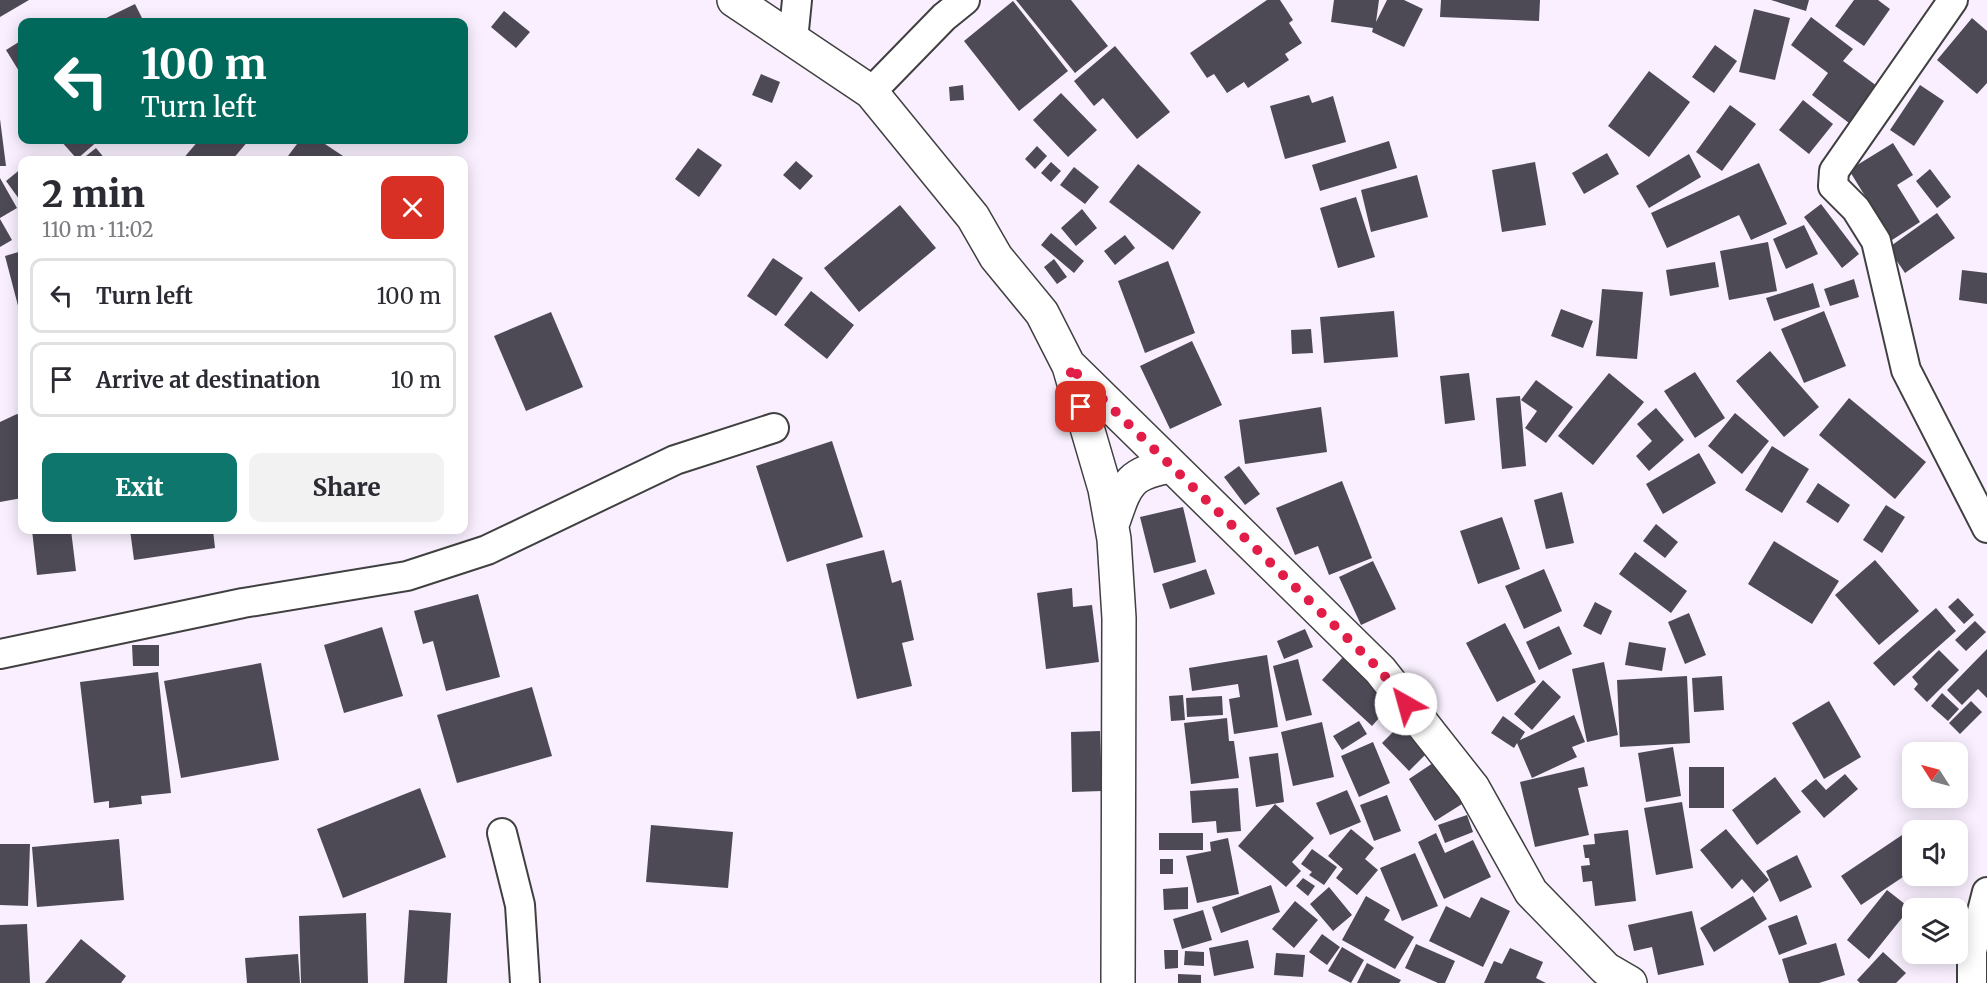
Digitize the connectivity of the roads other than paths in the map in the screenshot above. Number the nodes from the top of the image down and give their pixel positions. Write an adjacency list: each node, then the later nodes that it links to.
1 (734, 0): 5 (street)
2 (796, 0): 5 (street)
3 (966, 0): 6 (street)
4 (1953, 0): 11 (street)
5 (793, 39): 6 (street)
6 (871, 92): 7 (street)
7 (1069, 366): 9 (street); 10 (street)
8 (774, 428): 12 (street)
9 (1172, 466): 10 (street); 17 (street)
10 (1112, 525): 16 (street)
11 (1987, 528)
12 (0, 654)
13 (502, 833): 15 (street)
14 (1987, 892): 18 (street)
15 (525, 983)
16 (1118, 983)
17 (1630, 983)
18 (1972, 983)

